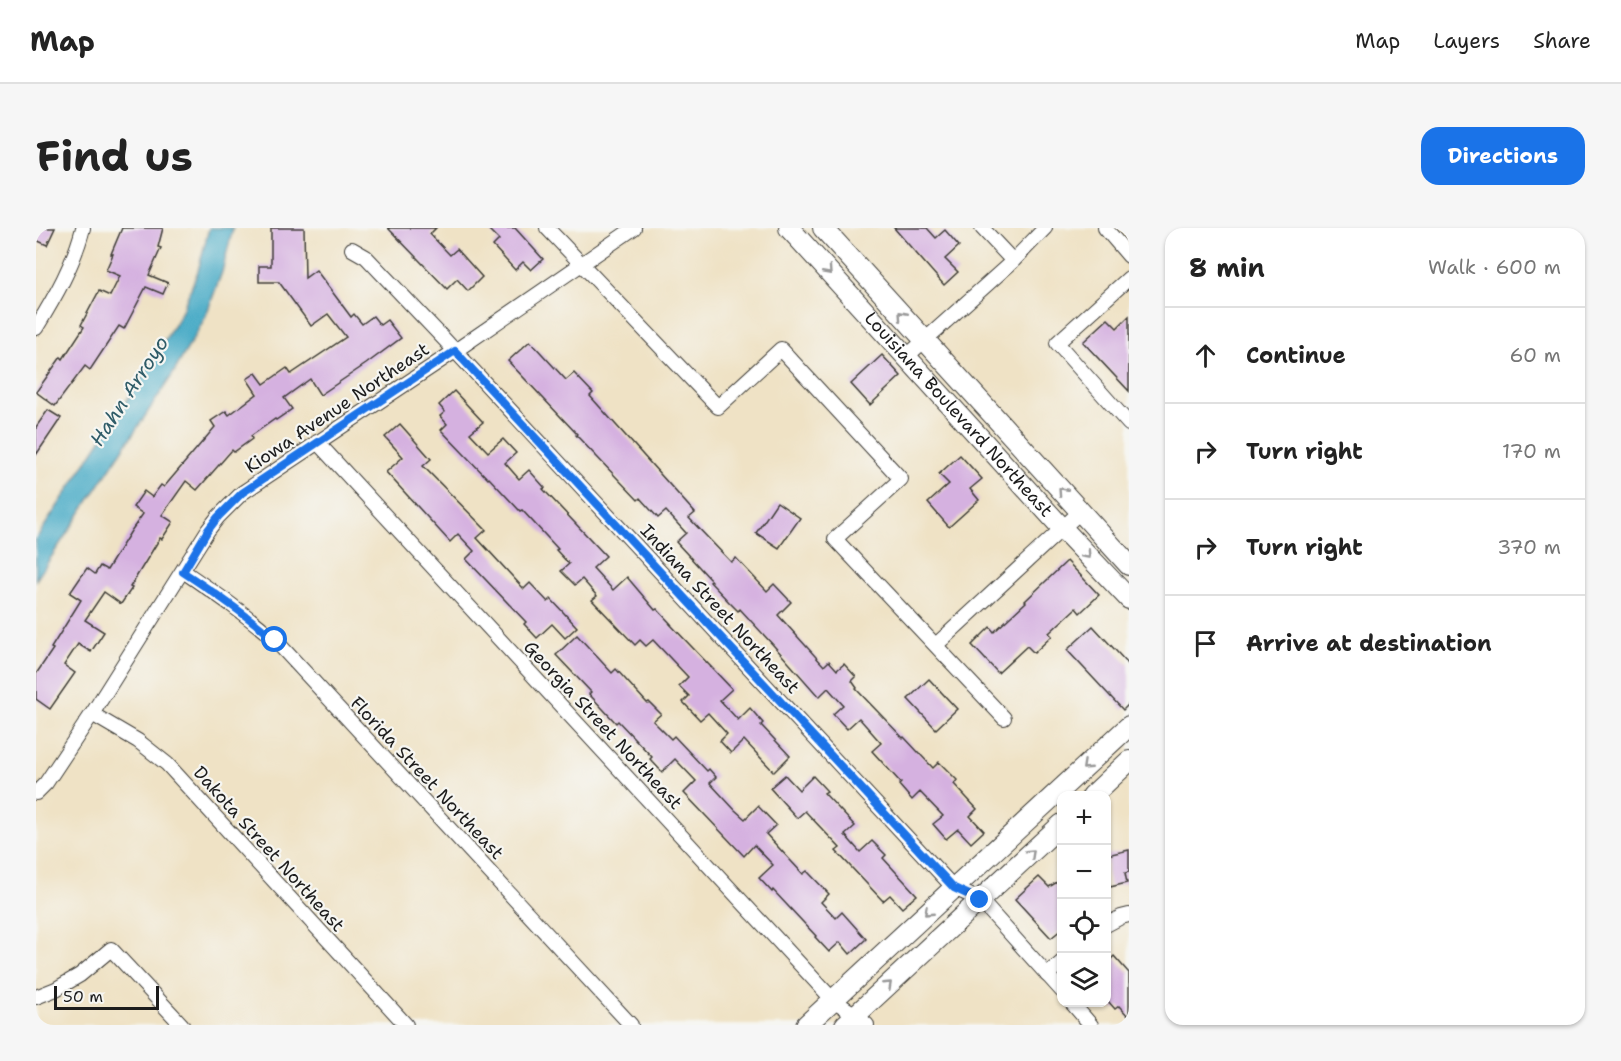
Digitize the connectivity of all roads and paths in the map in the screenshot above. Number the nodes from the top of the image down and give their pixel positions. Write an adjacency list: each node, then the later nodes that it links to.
1 (83, 228): 14 (street)
2 (547, 228): 12 (street)
3 (634, 228): 12 (street, Kiowa Avenue Northeast)
4 (789, 228): 17 (main road, Louisiana Boulevard Northeast, one-way to 17)
5 (823, 228): 15 (main road, Louisiana Boulevard Northeast, one-way to 5)
6 (982, 228): 11 (street)
7 (1045, 228): 11 (street)
8 (1105, 228): 10 (street)
9 (352, 249): 16 (street, Indiana Street Northeast)
10 (1129, 256)
11 (1013, 261): 15 (street)
12 (581, 264): 16 (street, Kiowa Avenue Northeast); 25 (street)
13 (1129, 278): 18 (street)
14 (36, 328)
15 (924, 340): 17 (street); 20 (main road, Louisiana Boulevard Northeast, one-way to 15)
16 (455, 351): 19 (street, Kiowa Avenue Northeast); 33 (street, Indiana Street Northeast)
17 (906, 357): 21 (main road, Louisiana Boulevard Northeast)
18 (1129, 424)
19 (317, 442): 23 (street, Kiowa Avenue Northeast); 41 (street, Georgia Street Northeast)
20 (1081, 511): 21 (street); 22 (main road, Louisiana Boulevard Northeast)
21 (1062, 528): 24 (main road, Louisiana Boulevard Northeast, one-way to 24); 25 (street)
22 (1129, 565)
23 (183, 572): 26 (street, Kiowa Avenue Northeast); 46 (street, Florida Street Northeast)
24 (1129, 599)
25 (936, 645): 27 (street)
26 (92, 714): 31 (street, Kiowa Avenue Northeast); 45 (street, Dakota Street Northeast)
27 (1004, 718)
28 (1129, 726): 33 (main road, one-way to 33)
29 (1129, 761): 30 (main road)
30 (1096, 791)
31 (36, 793)
32 (1057, 829): 34 (main road, one-way to 32)
33 (954, 888): 34 (street, Indiana Street Northeast); 41 (main road, one-way to 41)
34 (980, 900): 38 (street, Indiana Street Northeast); 43 (main road, one-way to 34)
35 (1129, 915): 36 (street)
36 (1111, 923)
37 (1057, 966): 38 (street)
38 (1047, 975): 39 (street, Indiana Street Northeast)
39 (1057, 986)
40 (36, 997): 44 (street)
41 (833, 1000): 43 (street, Georgia Street Northeast); 47 (main road)
42 (1075, 1007): 48 (street)
43 (856, 1022)
44 (182, 1025)
45 (406, 1025)
46 (631, 1025)
47 (806, 1025)
48 (1091, 1025)

